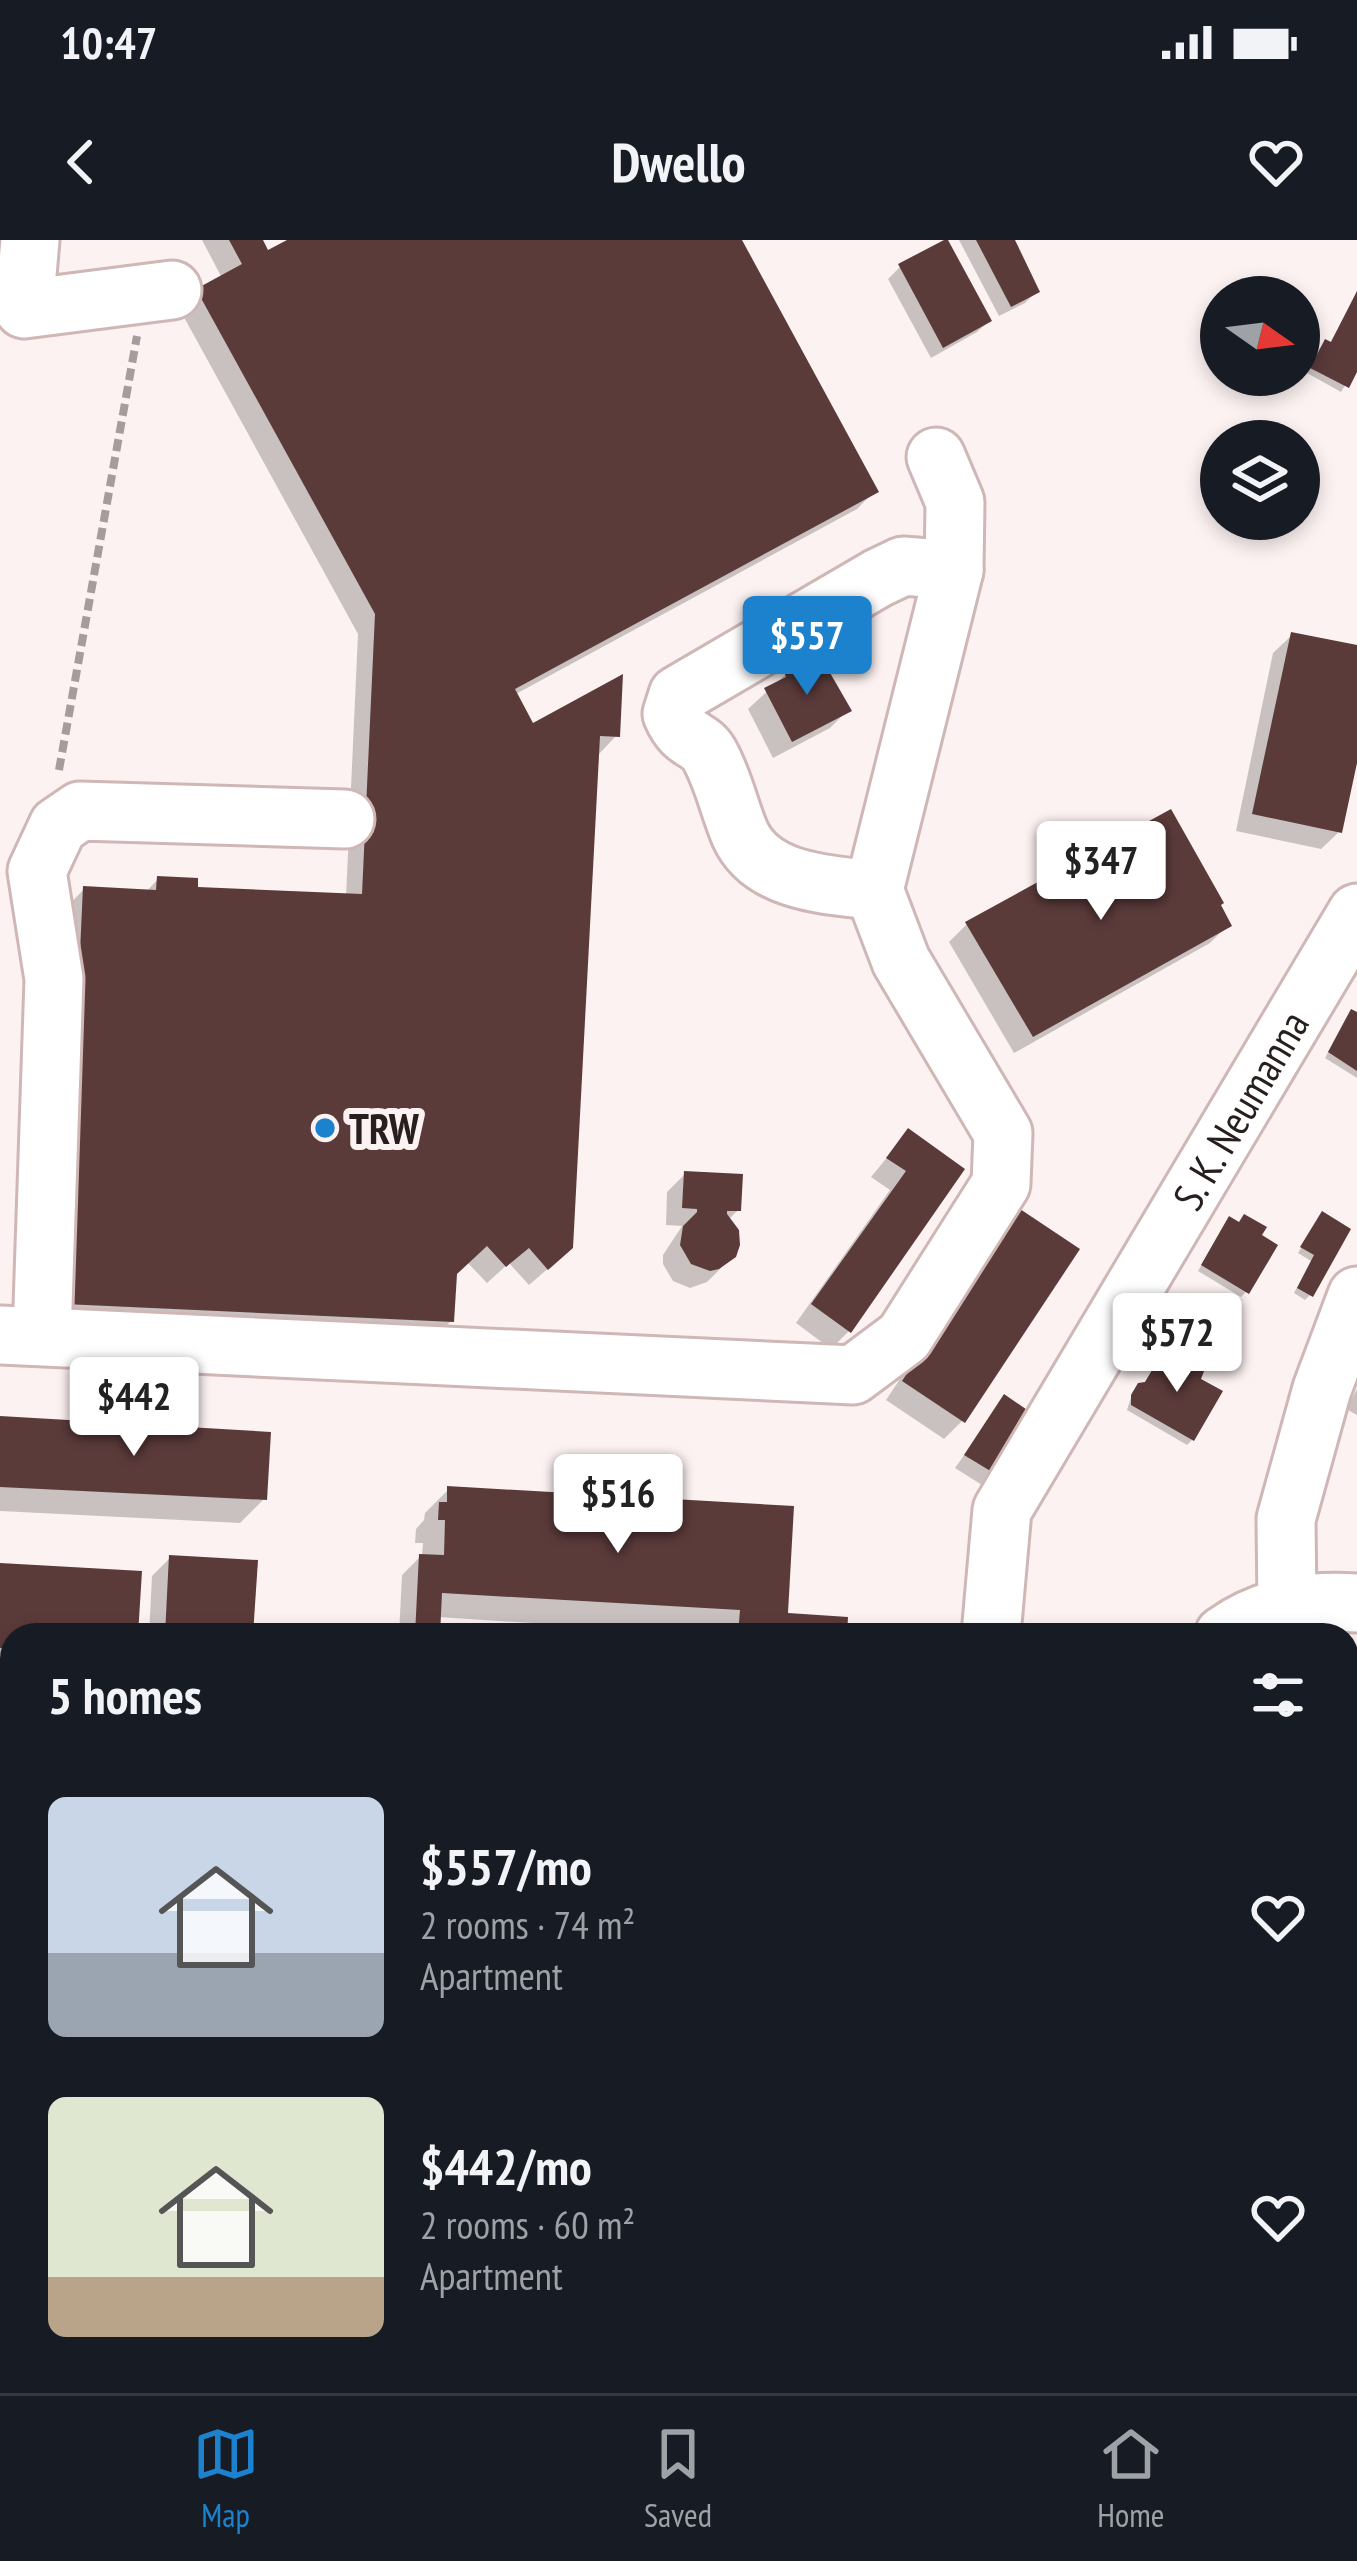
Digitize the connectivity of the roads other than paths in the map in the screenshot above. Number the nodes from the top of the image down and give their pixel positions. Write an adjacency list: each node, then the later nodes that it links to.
1 (30, 240): 2 (street)
2 (159, 292)
3 (936, 457): 4 (street)
4 (954, 570): 6 (street); 6 (street)
5 (345, 819): 9 (street)
6 (874, 890): 9 (street)
7 (1357, 913): 12 (street, S. K. Neumanna)
8 (1357, 1296): 11 (street)
9 (21, 1335)
10 (1357, 1603): 11 (street)
11 (1287, 1606): 13 (street)
12 (992, 1623)
13 (1240, 1623)

